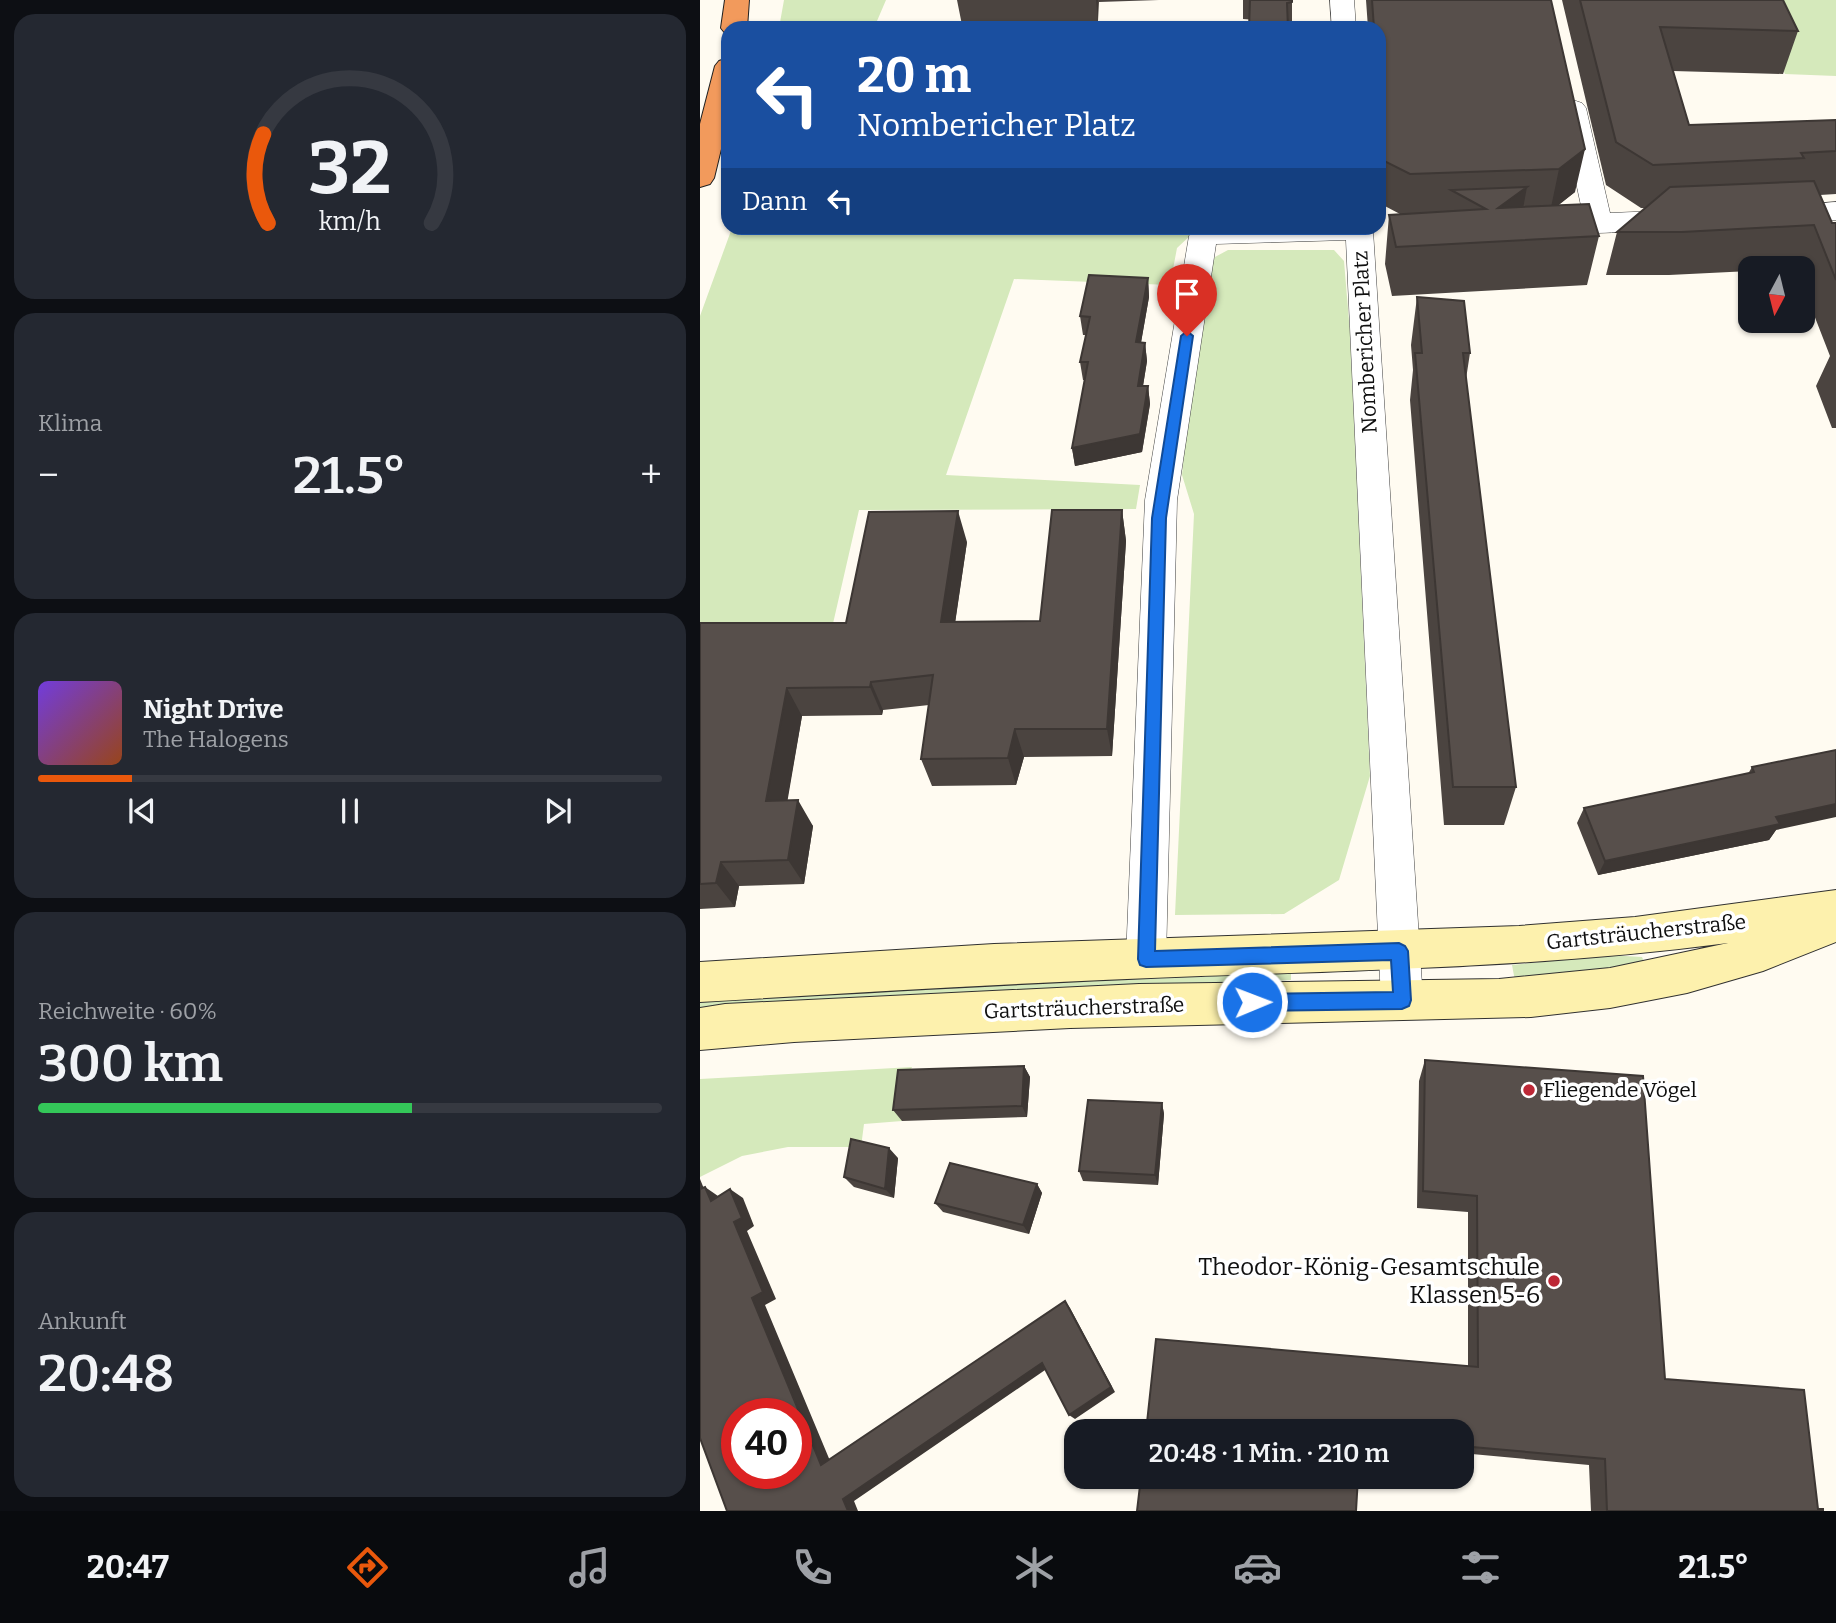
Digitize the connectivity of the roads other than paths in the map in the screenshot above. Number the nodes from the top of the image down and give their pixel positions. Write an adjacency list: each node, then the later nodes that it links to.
1 (1342, 0): 2 (street)
2 (1344, 21)
3 (1566, 79): 9 (street)
4 (721, 94): 5 (highway)
5 (700, 178)
6 (1836, 211): 7 (street)
7 (1757, 215)
8 (1704, 218): 9 (street)
9 (1598, 223): 10 (street)
10 (1519, 225)
11 (1227, 235): 16 (street, Nombericher Platz)
12 (1368, 235): 15 (street, Nombericher Platz)
13 (1836, 909): 15 (street, Gartsträucherstraße)
14 (1836, 922): 18 (street, Gartsträucherstraße)
15 (1399, 951): 16 (street, Gartsträucherstraße); 18 (street, Nombericher Platz)
16 (1146, 959): 17 (street, Gartsträucherstraße)
17 (700, 982)
18 (1402, 1000): 19 (street, Gartsträucherstraße)
19 (700, 1029)

